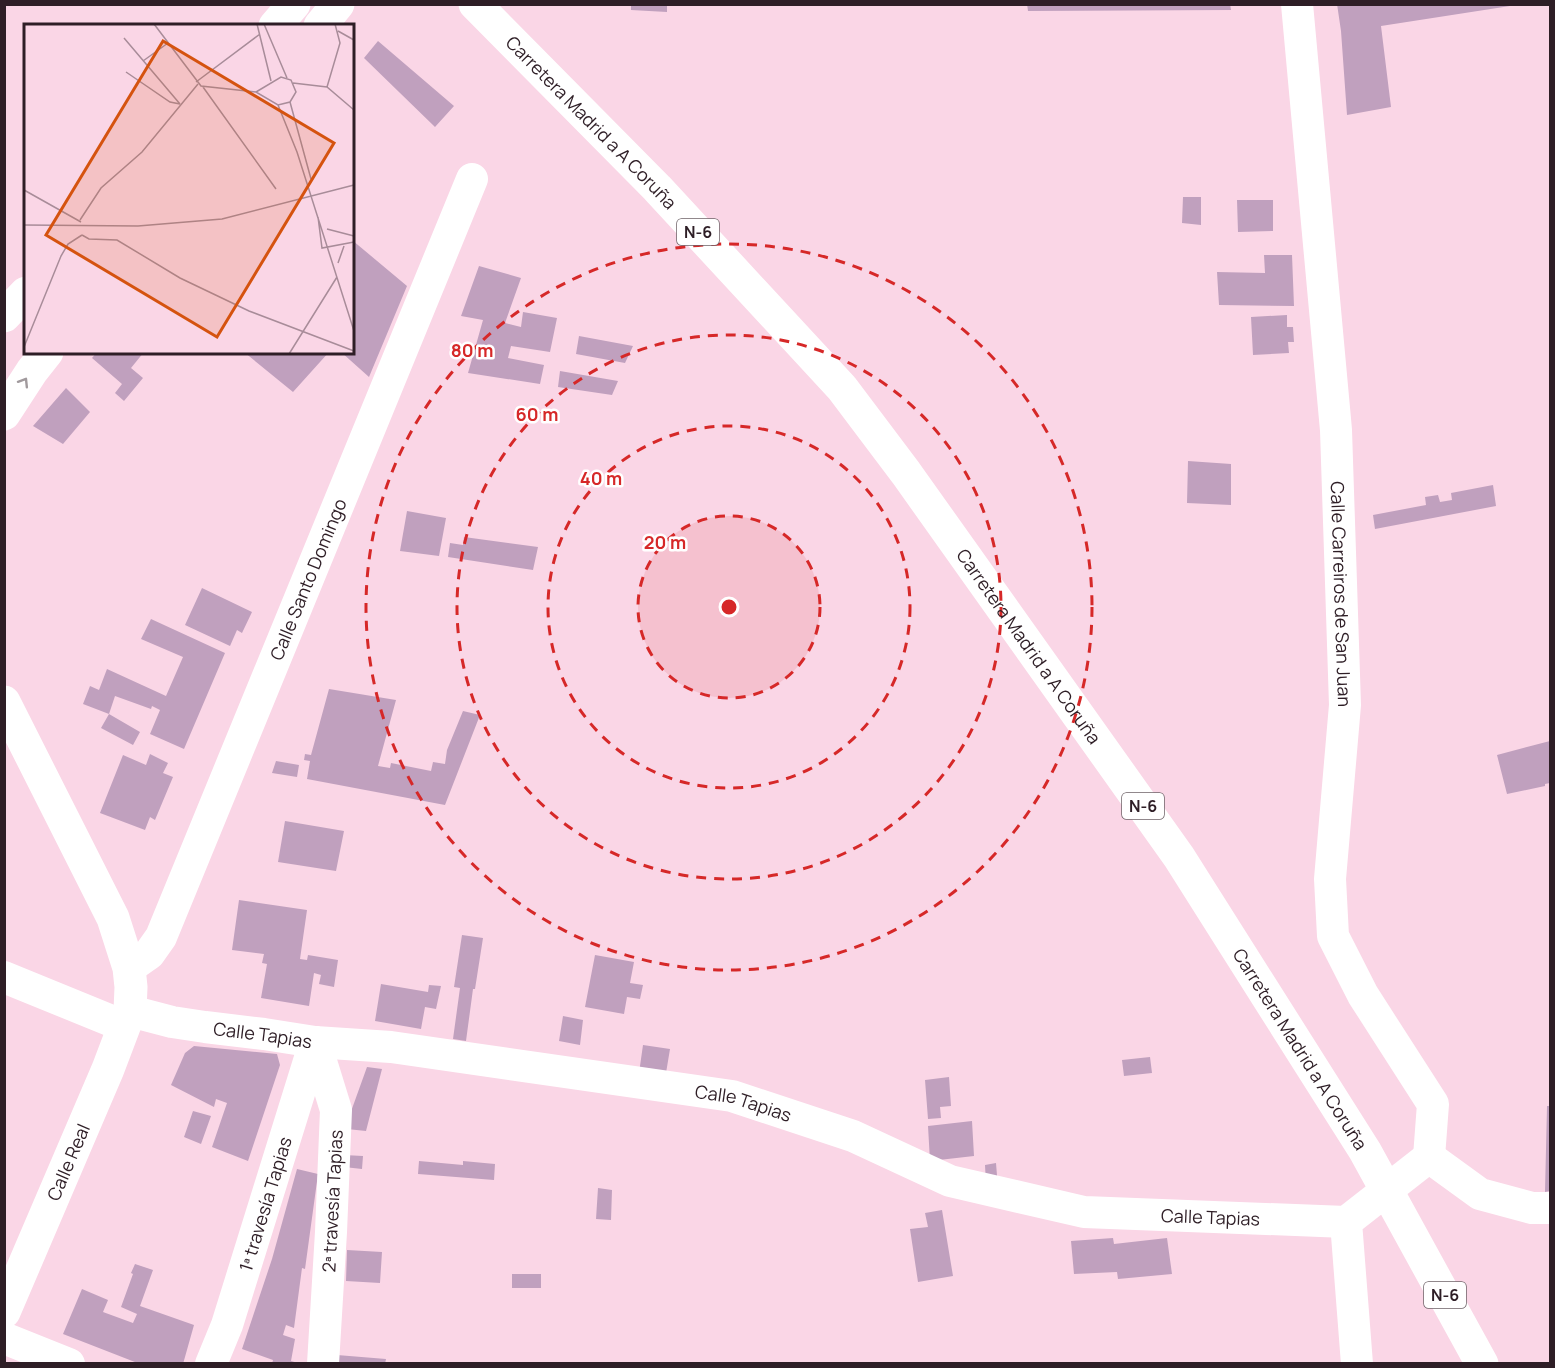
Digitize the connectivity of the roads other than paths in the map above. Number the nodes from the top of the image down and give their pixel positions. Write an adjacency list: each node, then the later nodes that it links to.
1 (294, 4): 5 (main road)
2 (338, 4): 6 (main road)
3 (475, 4): 26 (main road, Carretera Madrid a A Coruña / N-6)
4 (1297, 4): 17 (street, Calle Carreiros de San Juan)
5 (277, 24)
6 (322, 24)
7 (472, 179): 13 (street, Calle Santo Domingo)
8 (24, 295): 9 (main road)
9 (4, 316)
10 (45, 354): 11 (main road, one-way to 10)
11 (4, 414)
12 (4, 702): 13 (main road)
13 (129, 968): 15 (main road)
14 (4, 977): 15 (street, Calle Tapias)
15 (127, 1018): 16 (street, Calle Tapias); 20 (main road, Calle Real)
16 (315, 1042): 19 (street, Calle Tapias); 23 (street, 1ª travesía Tapias); 24 (street, 2ª travesía Tapias)
17 (1430, 1157): 18 (street); 19 (street)
18 (1551, 1208)
19 (1346, 1222): 25 (street)
20 (4, 1312)
21 (4, 1338): 22 (street)
22 (69, 1364)
23 (211, 1364)
24 (323, 1364)
25 (1357, 1364)
26 (1482, 1364)

